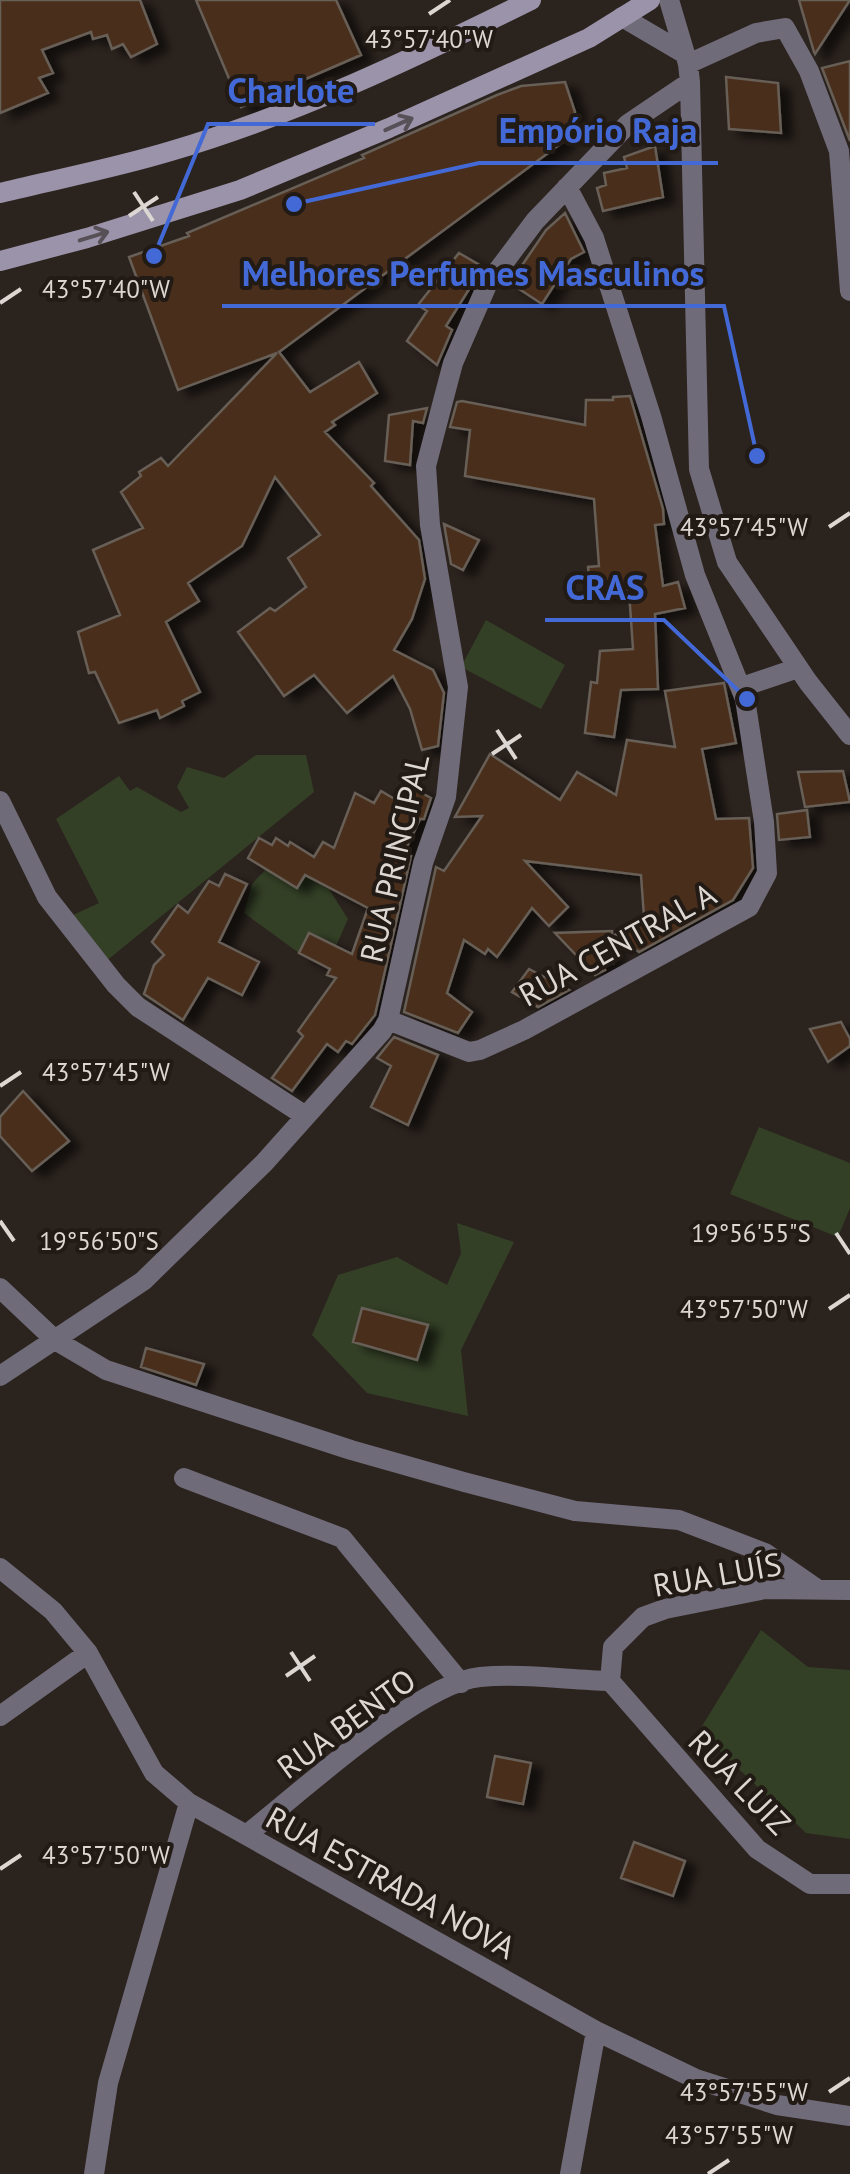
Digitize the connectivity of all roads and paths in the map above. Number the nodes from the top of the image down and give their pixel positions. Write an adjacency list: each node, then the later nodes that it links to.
1 (531, 0): 7 (main road)
2 (650, 0): 4 (main road)
3 (669, 0): 5 (street)
4 (622, 17): 5 (street); 8 (main road, one-way to 4)
5 (688, 66): 6 (street, RUA PRINCIPAL); 9 (street, RUA PRINCIPAL); 10 (street)
6 (568, 187): 11 (street, RUA CENTRAL A); 14 (street, RUA PRINCIPAL)
7 (0, 193)
8 (0, 261)
9 (850, 291)
10 (798, 668): 11 (street); 12 (street)
11 (742, 687): 14 (street, RUA CENTRAL A)
12 (850, 735)
13 (0, 801): 15 (street)
14 (388, 1020): 15 (street, RUA PRINCIPAL)
15 (304, 1115): 17 (street, RUA PRINCIPAL)
16 (0, 1288): 17 (street)
17 (55, 1340): 18 (street); 21 (street)
18 (0, 1376)
19 (184, 1478): 25 (street)
20 (0, 1568): 23 (street, RUA ESTRADA NOVA)
21 (817, 1589): 22 (street, RUA LUÍS); 24 (street, RUA LUÍS)
22 (850, 1590)
23 (88, 1654): 26 (street); 27 (street, RUA ESTRADA NOVA)
24 (610, 1682): 25 (street, RUA BENTO); 29 (street, RUA LUIZ)
25 (461, 1683): 28 (street, RUA BENTO)
26 (0, 1716)
27 (189, 1803): 28 (street, RUA ESTRADA NOVA); 32 (street)
28 (246, 1836): 30 (street, RUA ESTRADA NOVA)
29 (850, 1884)
30 (596, 2031): 31 (street, RUA ESTRADA NOVA); 33 (street)
31 (850, 2116)
32 (94, 2174)
33 (570, 2174)

